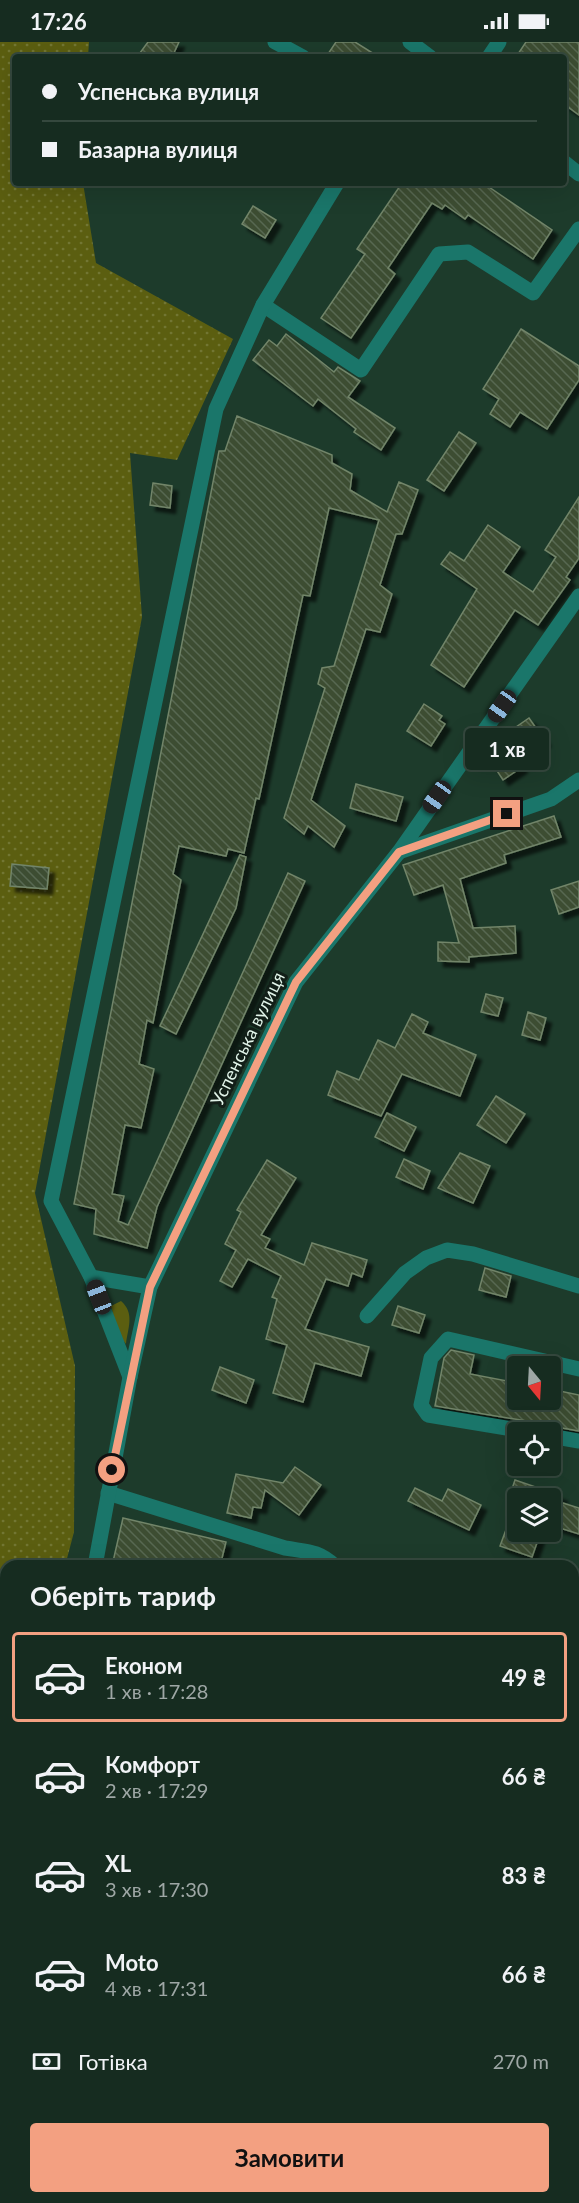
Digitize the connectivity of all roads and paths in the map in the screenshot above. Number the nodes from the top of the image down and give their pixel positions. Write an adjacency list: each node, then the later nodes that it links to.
1 (275, 42): 2 (street)
2 (297, 54)
3 (335, 186): 5 (street)
4 (579, 229): 5 (street)
5 (263, 305): 9 (street)
6 (579, 596): 8 (street, Успенська вулиця)
7 (579, 780): 8 (street)
8 (399, 852): 11 (street, Успенська вулиця)
9 (91, 1277): 11 (street); 14 (street)
10 (579, 1286): 12 (street)
11 (150, 1287): 14 (street, Успенська вулиця)
12 (367, 1316)
13 (579, 1369): 15 (street)
14 (130, 1377): 18 (street, Успенська вулиця)
15 (507, 1428)
16 (561, 1438): 17 (street)
17 (579, 1441)
18 (108, 1493): 19 (street, Успенська вулиця); 20 (street)
19 (96, 1560)
20 (327, 1560)

